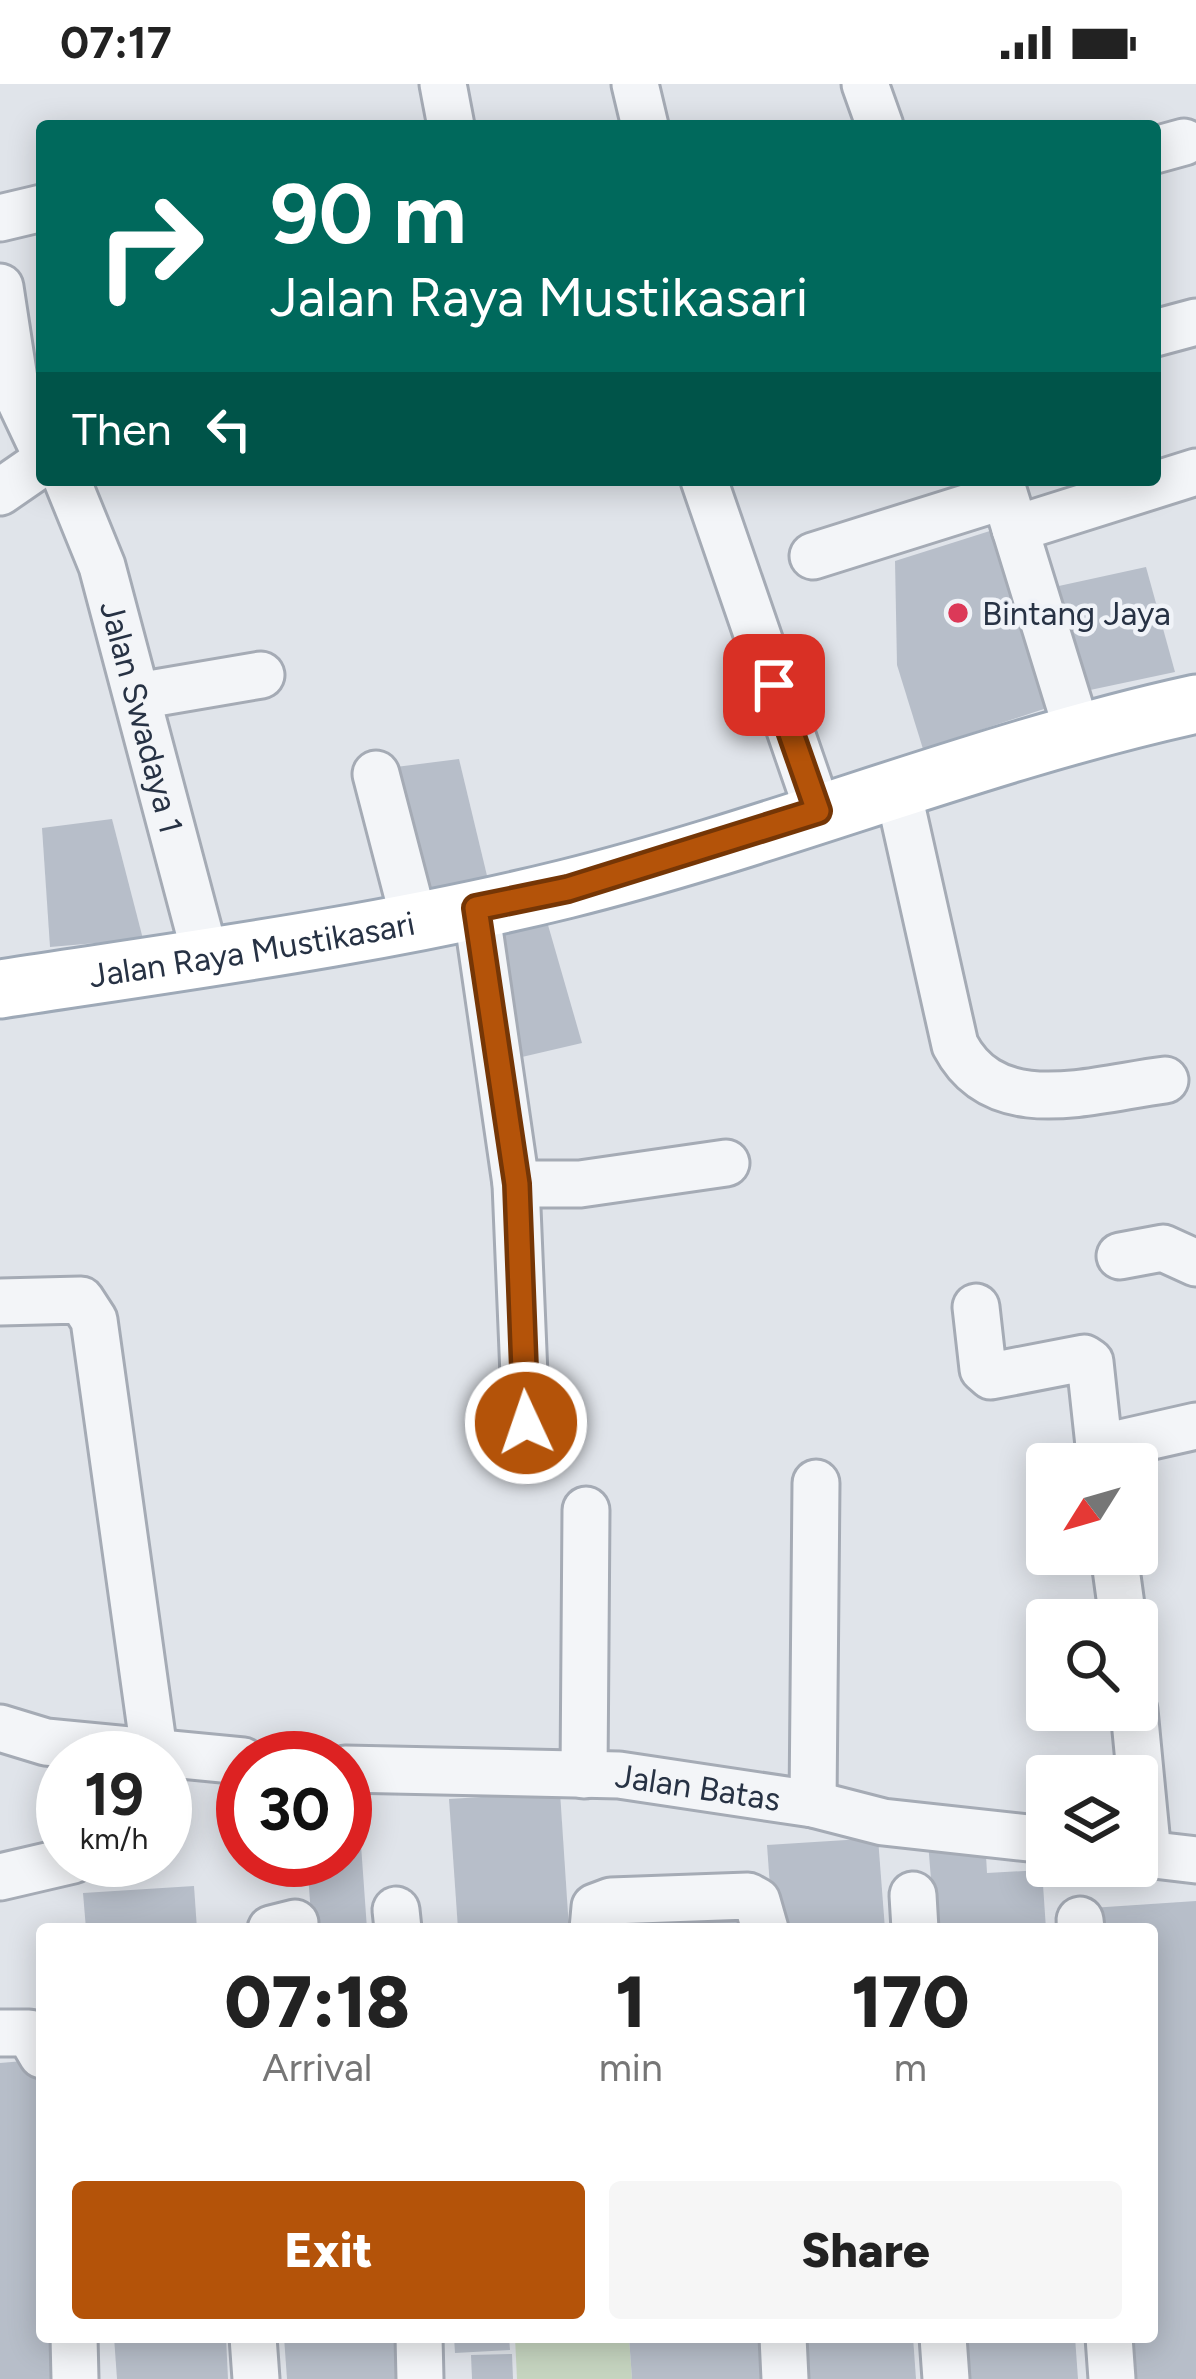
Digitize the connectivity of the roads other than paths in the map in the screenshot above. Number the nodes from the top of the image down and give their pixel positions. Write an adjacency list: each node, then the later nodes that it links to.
1 (443, 84): 4 (street)
2 (634, 84): 5 (street)
3 (865, 84): 6 (street)
4 (450, 120)
5 (643, 120)
6 (878, 120)
7 (36, 209): 8 (street)
8 (0, 218)
9 (0, 287): 12 (street)
10 (1196, 322): 11 (street)
11 (1161, 331)
12 (36, 434)
13 (36, 467): 19 (street)
14 (1196, 472): 15 (street)
15 (1161, 478)
16 (70, 486): 23 (street, Jalan Swadaya 1)
17 (706, 486): 28 (street)
18 (1107, 486): 20 (street)
19 (0, 492)
20 (1006, 502): 21 (street); 25 (street)
21 (813, 556)
22 (261, 675): 23 (street)
23 (138, 697): 31 (street, Jalan Swadaya 1)
24 (1196, 704): 25 (main road, Jalan Raya Mustikasari)
25 (1077, 730): 27 (main road, Jalan Raya Mustikasari)
26 (376, 774): 30 (street)
27 (897, 786): 28 (main road, Jalan Raya Mustikasari); 33 (street)
28 (818, 811): 29 (main road, Jalan Raya Mustikasari)
29 (476, 908): 30 (main road, Jalan Raya Mustikasari); 35 (street)
30 (415, 924): 31 (main road, Jalan Raya Mustikasari)
31 (206, 958): 32 (main road, Jalan Raya Mustikasari)
32 (0, 989)
33 (1165, 1080)
34 (726, 1163): 35 (street)
35 (517, 1184): 40 (street)
36 (1120, 1256): 37 (street)
37 (1196, 1264)
38 (0, 1302): 47 (street)
39 (976, 1307): 42 (street)
40 (526, 1423)
41 (1196, 1426): 43 (street)
42 (1099, 1443)
43 (1142, 1443)
44 (816, 1483): 51 (street)
45 (586, 1510): 50 (street)
46 (0, 1727): 48 (street)
47 (151, 1731)
48 (36, 1739)
49 (372, 1770): 50 (street, Jalan Batas)
50 (584, 1775): 51 (street, Jalan Batas)
51 (813, 1804): 52 (street, Jalan Batas)
52 (1026, 1838)
53 (1158, 1856): 54 (street)
54 (1196, 1860)
55 (36, 1869): 56 (street)
56 (0, 1877)
57 (594, 1923): 58 (street)
58 (763, 1923)
59 (0, 2033): 60 (street)
60 (36, 2046)
61 (74, 2343): 67 (street)
62 (253, 2343): 68 (street)
63 (419, 2343): 69 (street)
64 (783, 2343): 70 (street)
65 (943, 2343): 71 (street)
66 (1109, 2343): 72 (street)
67 (75, 2379)
68 (256, 2379)
69 (419, 2379)
70 (785, 2379)
71 (946, 2379)
72 (1112, 2379)

